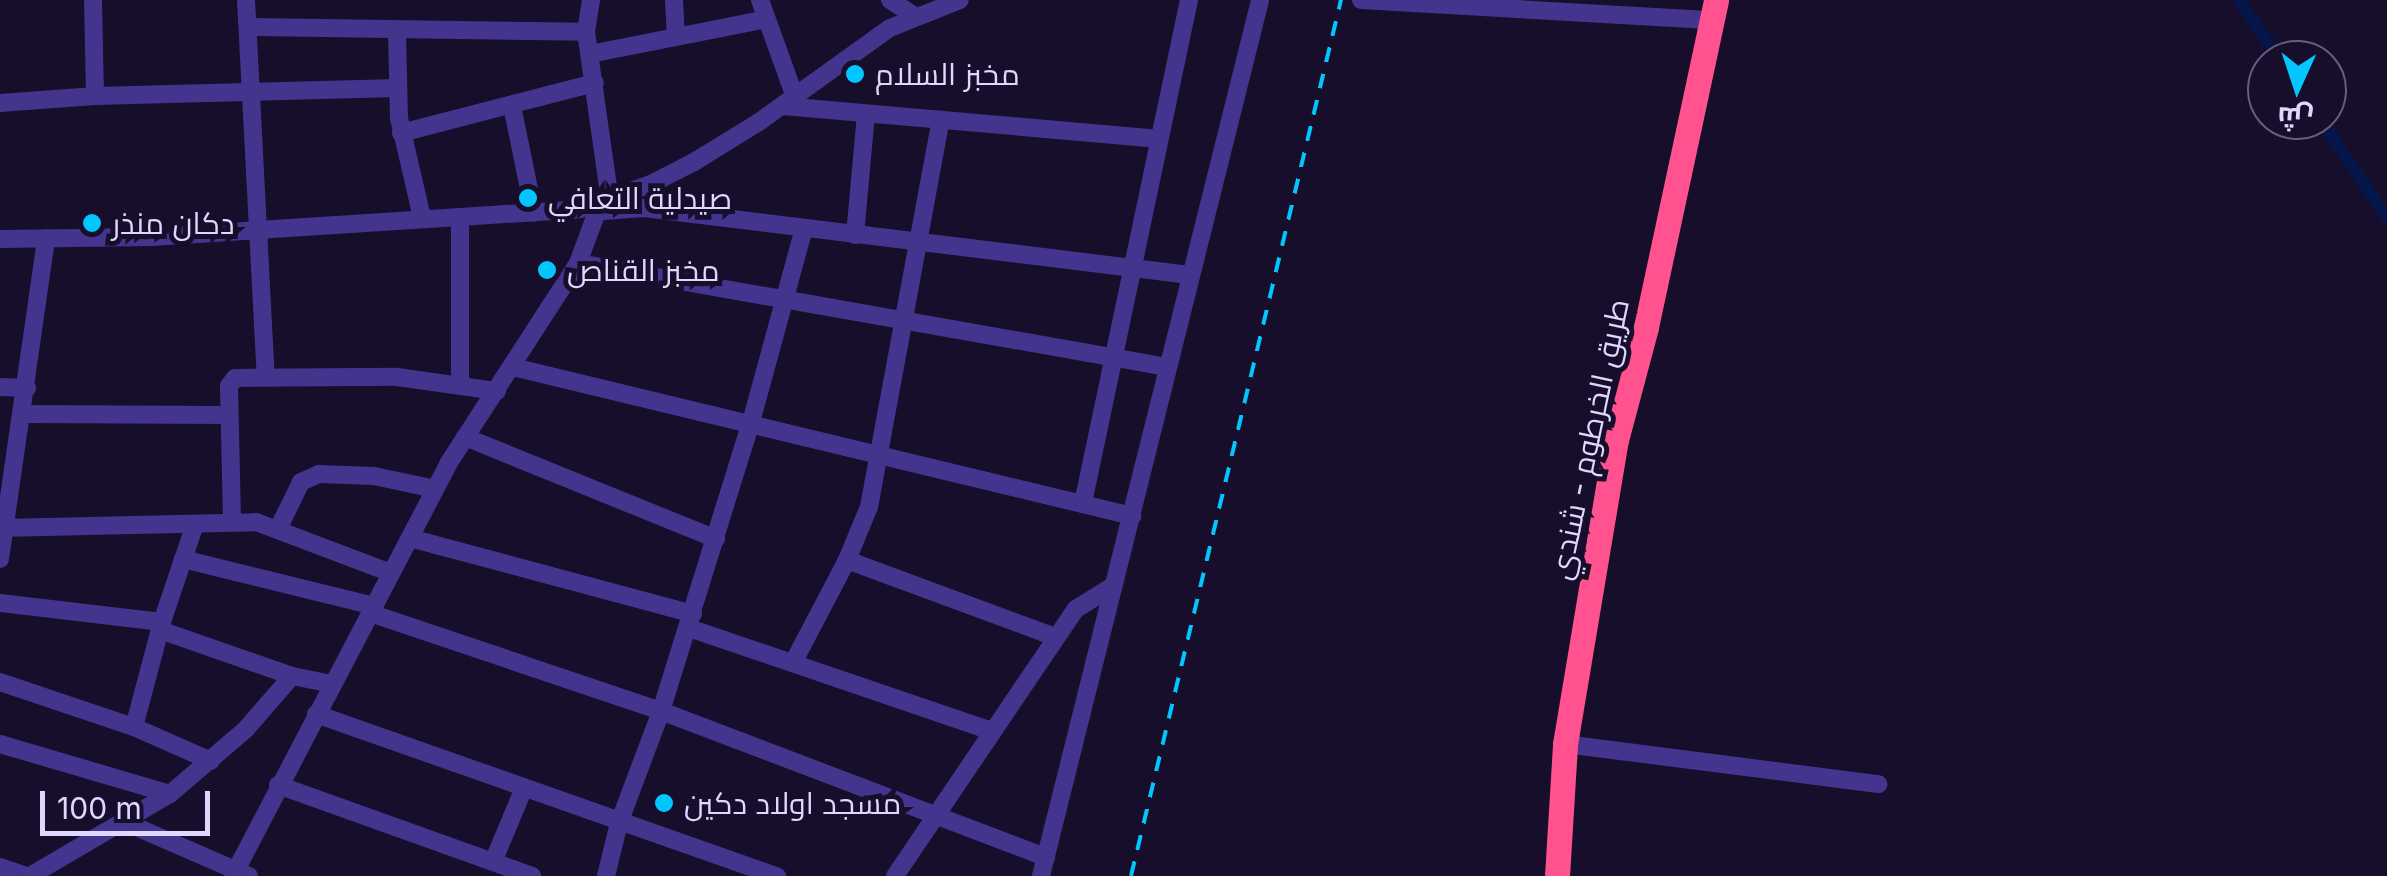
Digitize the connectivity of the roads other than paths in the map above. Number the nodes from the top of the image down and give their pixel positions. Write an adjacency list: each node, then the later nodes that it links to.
1 (93, 0): 22 (street)
2 (246, 0): 14 (street)
3 (591, 0): 16 (street)
4 (674, 0): 17 (street)
5 (760, 0): 13 (street)
6 (890, 0): 12 (street)
7 (960, 0): 12 (street)
8 (1189, 0): 29 (street)
9 (1260, 0): 42 (street)
10 (1360, 0): 11 (street)
11 (1714, 10): 87 (highway, طريق الخرطوم - شندي)
12 (915, 16): 23 (street)
13 (766, 19): 17 (street); 23 (street)
14 (248, 27): 15 (street); 21 (street)
15 (397, 30): 16 (street); 20 (street)
16 (586, 32): 18 (street)
17 (676, 36): 18 (street)
18 (590, 54): 19 (street)
19 (594, 83): 25 (street); 30 (street)
20 (398, 88): 21 (street); 28 (street)
21 (250, 94): 22 (street); 35 (street)
22 (94, 96): 24 (street)
23 (789, 101): 26 (street); 30 (street)
24 (0, 103)
25 (512, 106): 28 (street); 31 (street)
26 (866, 114): 27 (street); 36 (street)
27 (940, 120): 29 (street); 39 (street)
28 (401, 133): 33 (street)
29 (1157, 139): 41 (street)
30 (602, 206): 31 (street); 34 (street); 40 (street)
31 (534, 213): 32 (street)
32 (460, 217): 33 (street); 49 (street)
33 (422, 218): 35 (street)
34 (804, 228): 36 (street); 43 (street)
35 (261, 231): 38 (street); 48 (street)
36 (855, 235): 39 (street)
37 (0, 238): 38 (street)
38 (46, 238): 51 (street)
39 (918, 241): 41 (street); 44 (street)
40 (578, 263): 43 (street); 47 (street)
41 (1131, 265): 42 (street); 45 (street)
42 (1190, 275): 46 (street)
43 (785, 300): 44 (street); 55 (street)
44 (905, 318): 45 (street); 57 (street)
45 (1116, 358): 46 (street); 60 (street)
46 (1168, 366): 61 (street)
47 (513, 367): 52 (street); 55 (street)
48 (266, 378): 49 (street); 54 (street)
49 (460, 383): 52 (street)
50 (0, 386): 51 (street)
51 (28, 388): 53 (street)
52 (497, 391): 56 (street)
53 (24, 414): 54 (street); 58 (street)
54 (228, 415): 62 (street)
55 (752, 422): 57 (street); 67 (street)
56 (465, 438): 59 (street); 67 (street)
57 (882, 453): 60 (street); 70 (street)
58 (6, 484): 65 (street)
59 (435, 489): 64 (street); 66 (street)
60 (1083, 503): 61 (street)
61 (1132, 516): 72 (street)
62 (232, 520): 63 (street); 64 (street)
63 (195, 524): 65 (street); 69 (street)
64 (278, 527): 71 (street)
65 (3, 528): 68 (street)
66 (410, 538): 71 (street); 75 (street)
67 (716, 539): 75 (street)
68 (0, 559)
69 (183, 559): 74 (street); 76 (street)
70 (847, 560): 77 (street); 78 (street)
71 (391, 573): 74 (street)
72 (1114, 586): 77 (street); 96 (street)
73 (0, 604): 76 (street)
74 (372, 610): 81 (street); 82 (street)
75 (690, 621): 78 (street); 82 (street)
76 (161, 626): 79 (street); 84 (street)
77 (1055, 637): 85 (street)
78 (793, 663): 85 (street)
79 (292, 676): 81 (street); 88 (street)
80 (0, 682): 84 (street)
81 (332, 684): 83 (street)
82 (661, 710): 93 (street); 94 (street)
83 (316, 714): 90 (street); 91 (street)
84 (134, 727): 88 (street)
85 (992, 730): 93 (street)
86 (0, 744): 92 (street)
87 (1565, 744): 89 (street); 106 (highway, طريق الخرطوم - شندي)
88 (212, 761): 92 (street)
89 (1878, 784)
90 (278, 785): 97 (street); 99 (street)
91 (524, 788): 94 (street); 97 (street)
92 (170, 794): 95 (street)
93 (937, 812): 96 (street); 104 (street)
94 (618, 822): 102 (street); 103 (street)
95 (127, 823): 99 (street); 100 (street)
96 (1046, 857): 105 (street)
97 (493, 862): 101 (street)
98 (0, 867): 100 (street)
99 (239, 874)
100 (28, 876)
101 (532, 876)
102 (606, 876)
103 (776, 876)
104 (895, 876)
105 (1041, 876)
106 (1557, 876)

